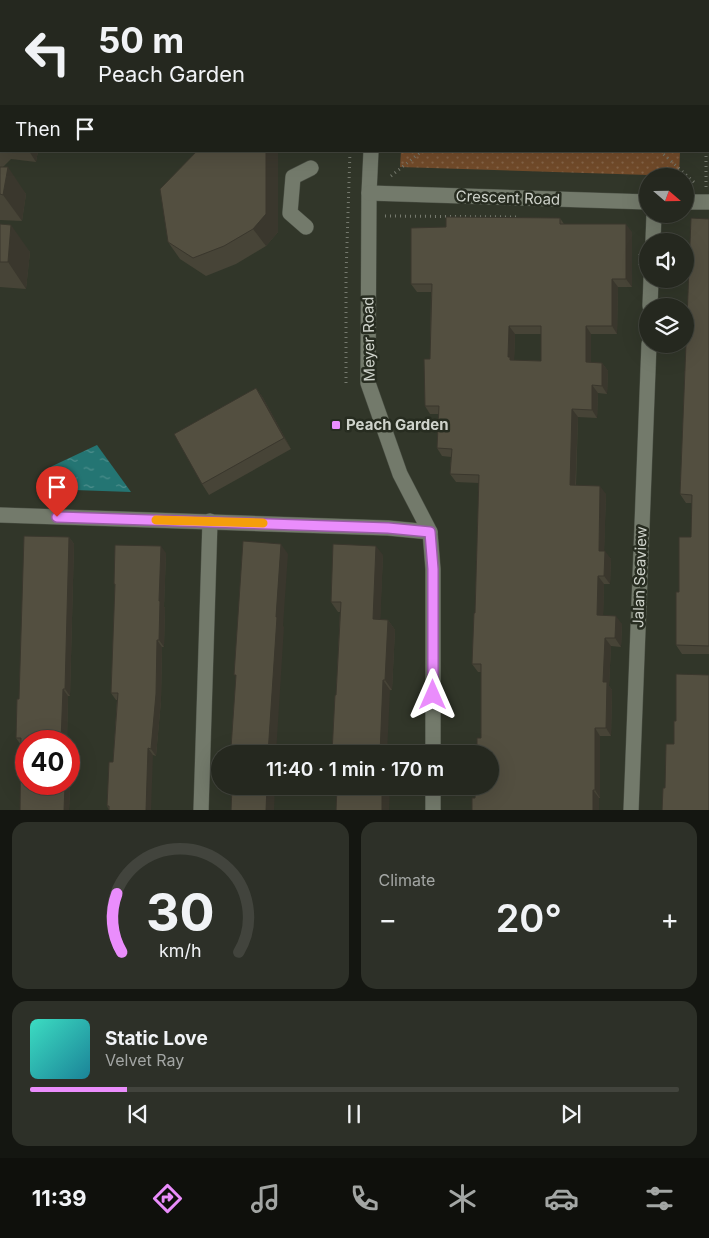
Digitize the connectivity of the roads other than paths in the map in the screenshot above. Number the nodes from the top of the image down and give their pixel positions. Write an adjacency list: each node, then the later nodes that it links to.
1 (371, 152): 3 (street, Meyer Road)
2 (312, 168): 7 (street)
3 (369, 193): 6 (street, Crescent Road); 11 (street, Meyer Road)
4 (706, 194): 5 (street)
5 (694, 199)
6 (639, 202)
7 (306, 227)
8 (649, 353): 16 (street, Jalan Seaview)
9 (0, 515): 10 (street)
10 (210, 522): 11 (street); 14 (street)
11 (430, 532): 12 (street, Meyer Road)
12 (433, 745)
13 (433, 795): 15 (street)
14 (201, 810)
15 (433, 810)
16 (631, 810)

